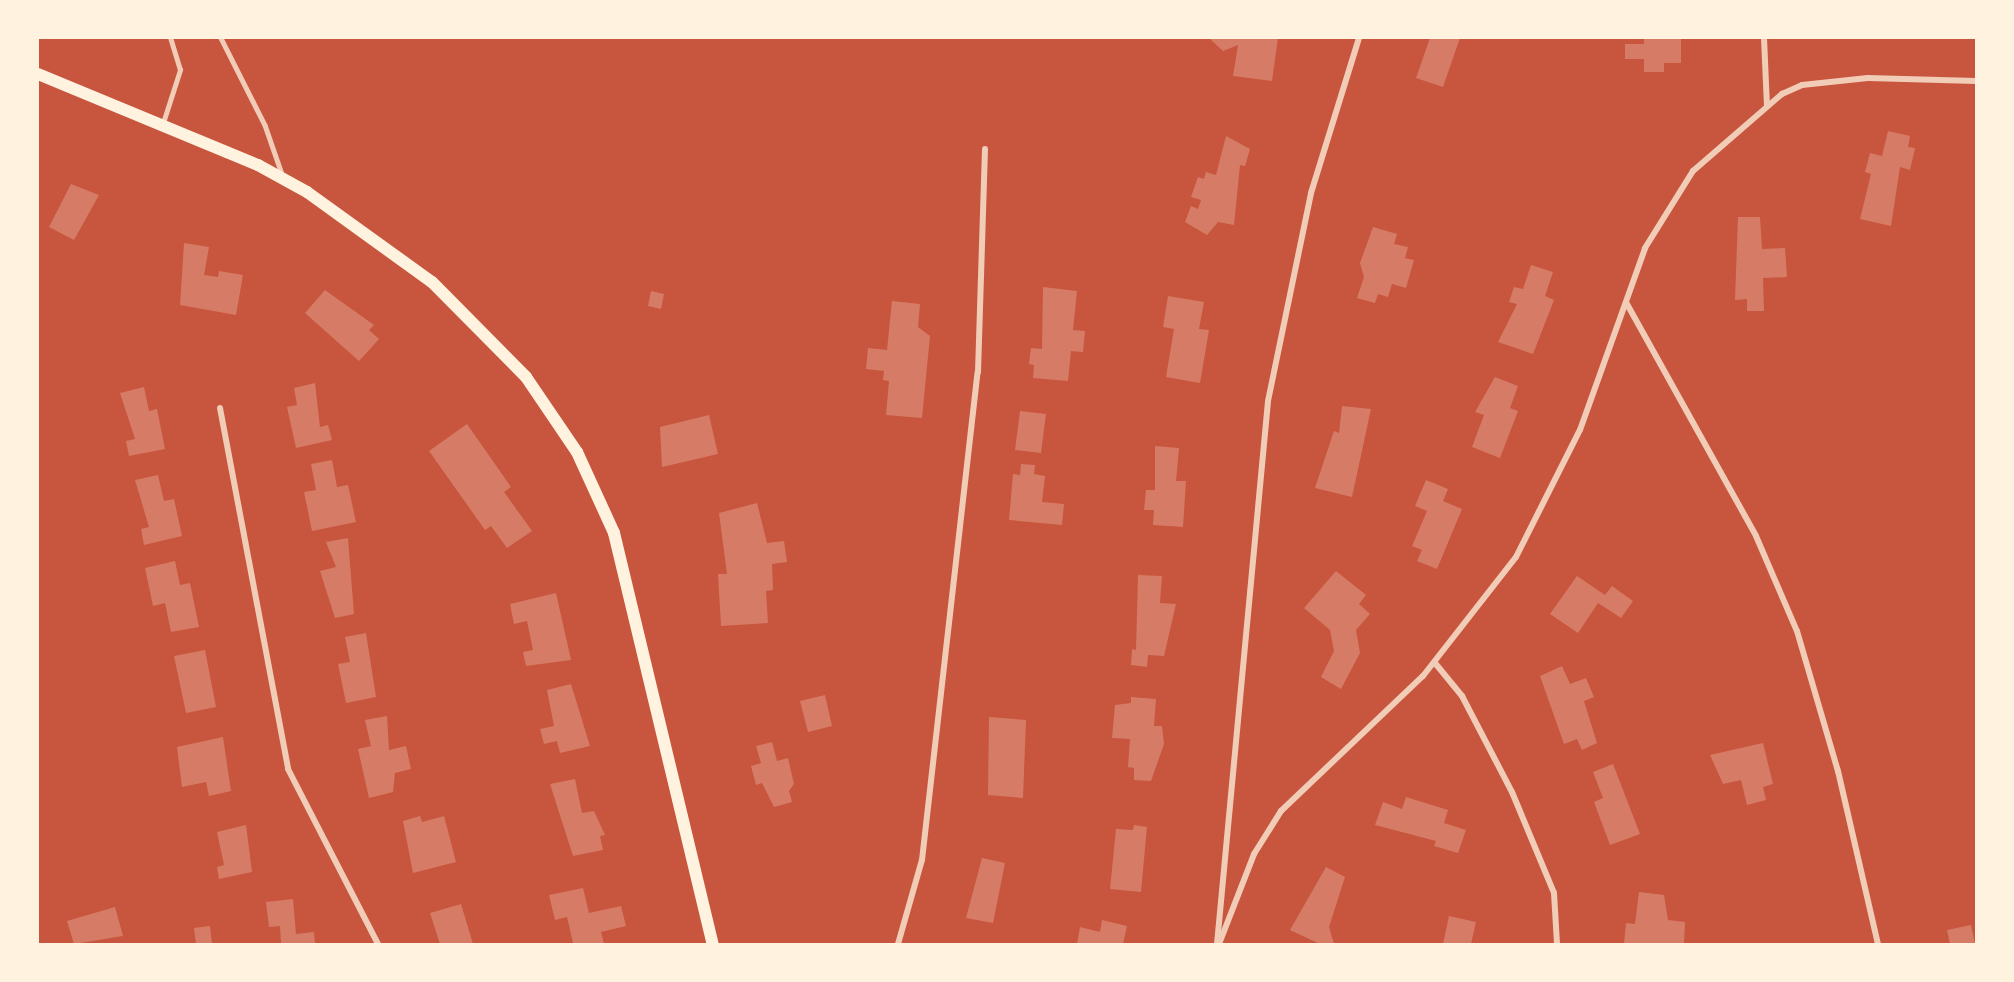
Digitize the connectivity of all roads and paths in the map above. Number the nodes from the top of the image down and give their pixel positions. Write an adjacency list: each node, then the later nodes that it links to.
1 (170, 38): 8 (lane)
2 (220, 38): 10 (lane)
3 (1359, 38): 17 (street)
4 (1764, 38): 7 (street)
5 (38, 74): 8 (main road)
6 (1977, 81): 7 (street)
7 (1767, 106): 11 (street)
8 (162, 124): 10 (main road)
9 (985, 149): 16 (street)
10 (283, 177): 15 (main road)
11 (1627, 304): 13 (street); 19 (street)
12 (220, 408): 14 (street)
13 (1435, 663): 17 (street); 18 (street)
14 (378, 945)
15 (713, 945)
16 (897, 945)
17 (1218, 945)
18 (1557, 945)
19 (1878, 945)

